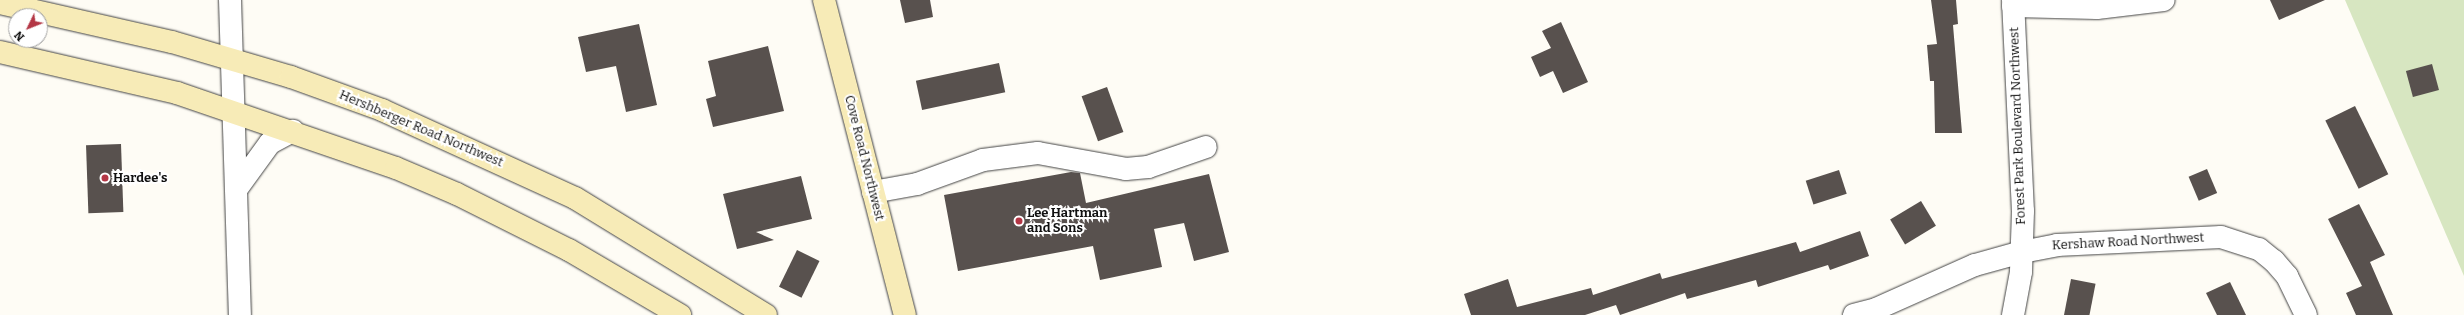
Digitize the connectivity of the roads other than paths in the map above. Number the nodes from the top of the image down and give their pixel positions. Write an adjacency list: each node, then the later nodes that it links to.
1 (230, 0): 7 (street)
2 (824, 0): 12 (main road, Cove Road Northwest)
3 (2164, 0): 5 (street)
4 (0, 3): 7 (main road, Hershberger Road Northwest)
5 (2013, 3): 13 (street, Forest Park Boulevard Northwest)
6 (0, 52): 8 (main road)
7 (232, 60): 8 (street); 17 (main road, Hershberger Road Northwest)
8 (235, 110): 9 (main road); 11 (street)
9 (294, 131): 11 (street); 16 (main road)
10 (1206, 147): 12 (street)
11 (238, 187): 15 (street)
12 (873, 192): 14 (main road, Cove Road Northwest)
13 (2022, 252): 20 (street, Kershaw Road Northwest); 21 (street, Forest Park Boulevard Northwest); 22 (street, Kershaw Road Northwest)
14 (898, 287): 18 (main road); 19 (main road, Cove Road Northwest)
15 (240, 315)
16 (680, 315)
17 (766, 315)
18 (888, 315)
19 (905, 315)
20 (1854, 315)
21 (2013, 315)
22 (2306, 315)

